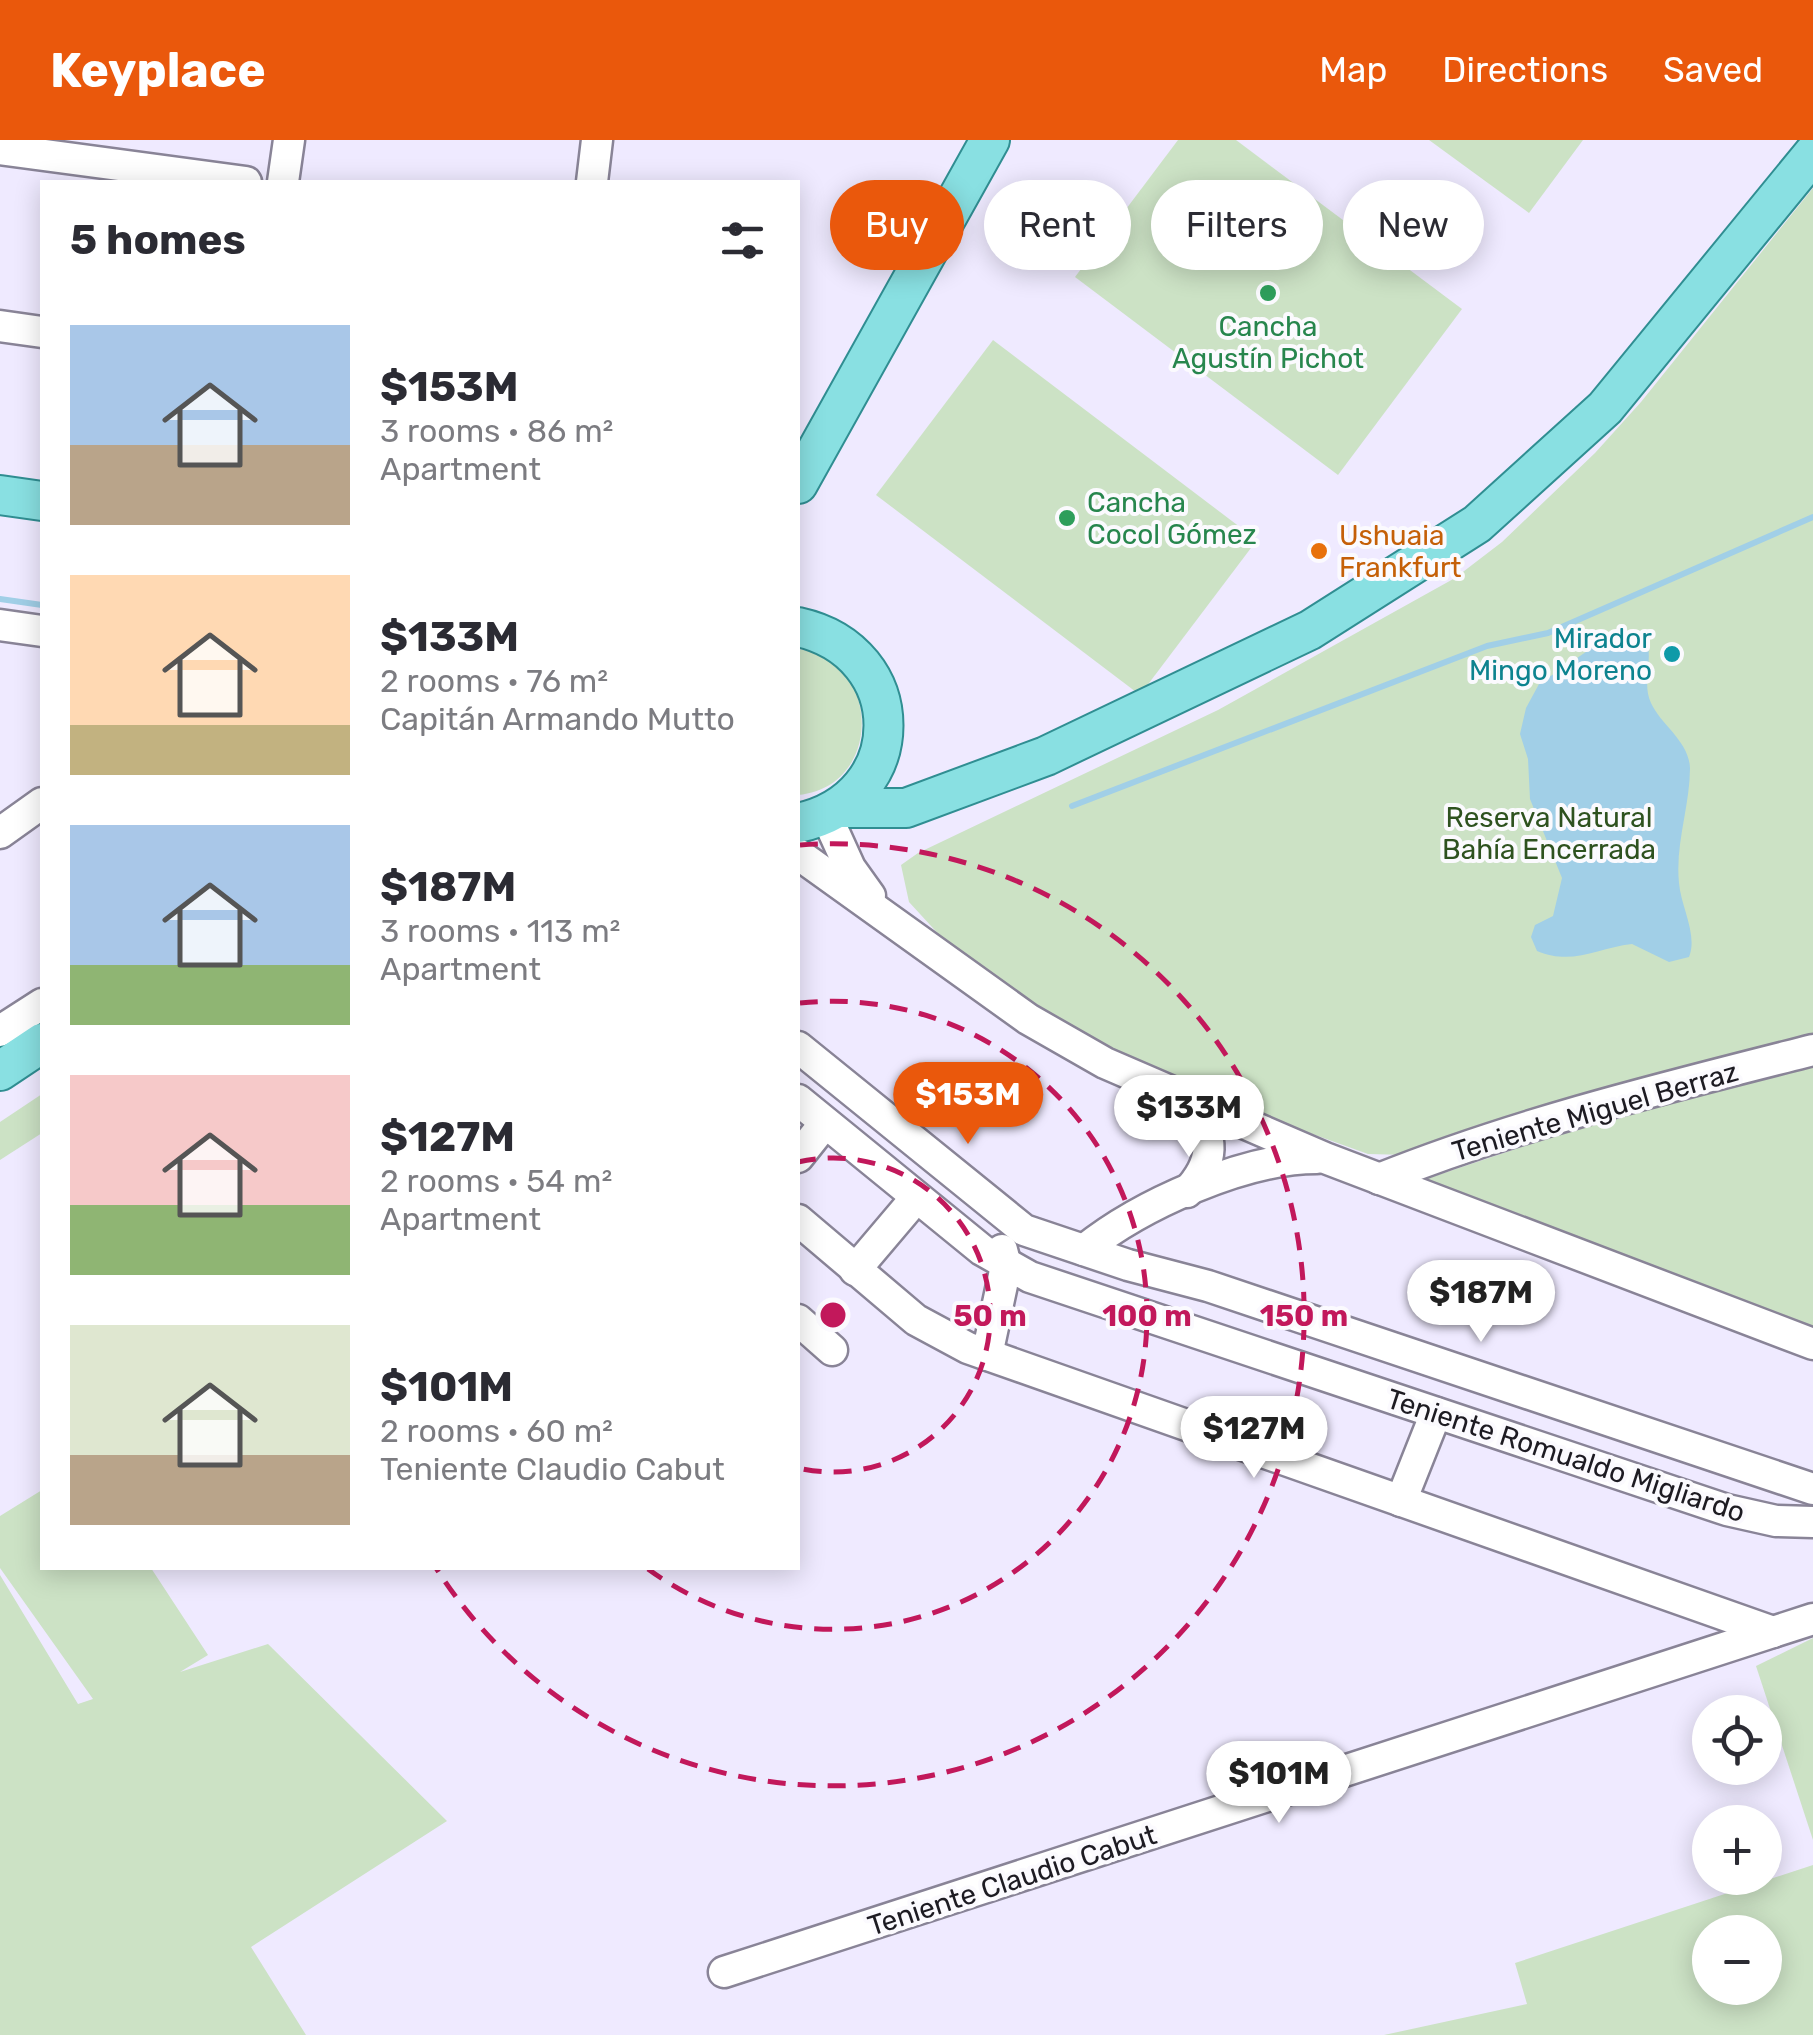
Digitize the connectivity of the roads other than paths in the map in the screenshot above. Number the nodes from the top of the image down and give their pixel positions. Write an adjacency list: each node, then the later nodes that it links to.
1 (289, 140): 7 (street)
2 (597, 140): 8 (street)
3 (990, 140): 11 (main road)
4 (0, 149): 6 (street)
5 (1813, 154): 19 (main road)
6 (231, 180)
7 (283, 180)
8 (592, 180)
9 (0, 326): 10 (street)
10 (40, 332)
11 (810, 440): 12 (main road)
12 (800, 477)
13 (0, 495): 14 (main road)
14 (40, 501)
15 (0, 625): 17 (street)
16 (805, 626): 19 (main road)
17 (40, 631)
18 (40, 804): 20 (street)
19 (821, 816): 22 (street)
20 (0, 832)
21 (800, 855): 22 (street)
22 (896, 924): 30 (street)
23 (40, 1005): 24 (street)
24 (0, 1031)
25 (40, 1044): 28 (main road)
26 (800, 1049): 38 (street, Teniente Romualdo Migliardo)
27 (1813, 1050): 34 (street, Teniente Miguel Berraz)
28 (0, 1071)
29 (800, 1102): 31 (street, Teniente Romualdo Migliardo)
30 (1191, 1104): 33 (street); 35 (street)
31 (825, 1123): 32 (street); 36 (street, Teniente Romualdo Migliardo)
32 (800, 1154)
33 (1325, 1158): 34 (street); 35 (street)
34 (1379, 1179): 45 (street)
35 (1187, 1192): 39 (street)
36 (916, 1198): 41 (street, Teniente Romualdo Migliardo); 42 (street)
37 (800, 1222): 42 (street)
38 (1024, 1230): 39 (street, Teniente Romualdo Migliardo); 41 (street)
39 (1084, 1250): 40 (street, Teniente Romualdo Migliardo)
40 (1128, 1265): 43 (street); 49 (street, Teniente Romualdo Migliardo)
41 (1006, 1266): 43 (street, Teniente Romualdo Migliardo); 47 (street)
42 (855, 1270): 47 (street)
43 (1114, 1305): 48 (street, Teniente Romualdo Migliardo)
44 (800, 1322): 46 (street)
45 (1813, 1344)
46 (832, 1350)
47 (987, 1354): 50 (street)
48 (1436, 1413): 50 (street); 51 (street, Teniente Romualdo Migliardo)
49 (1813, 1489)
50 (1401, 1501): 53 (street)
51 (1813, 1522)
52 (1813, 1618): 53 (street, Teniente Claudio Cabut)
53 (1773, 1632): 54 (street, Teniente Claudio Cabut)
54 (724, 1972)

